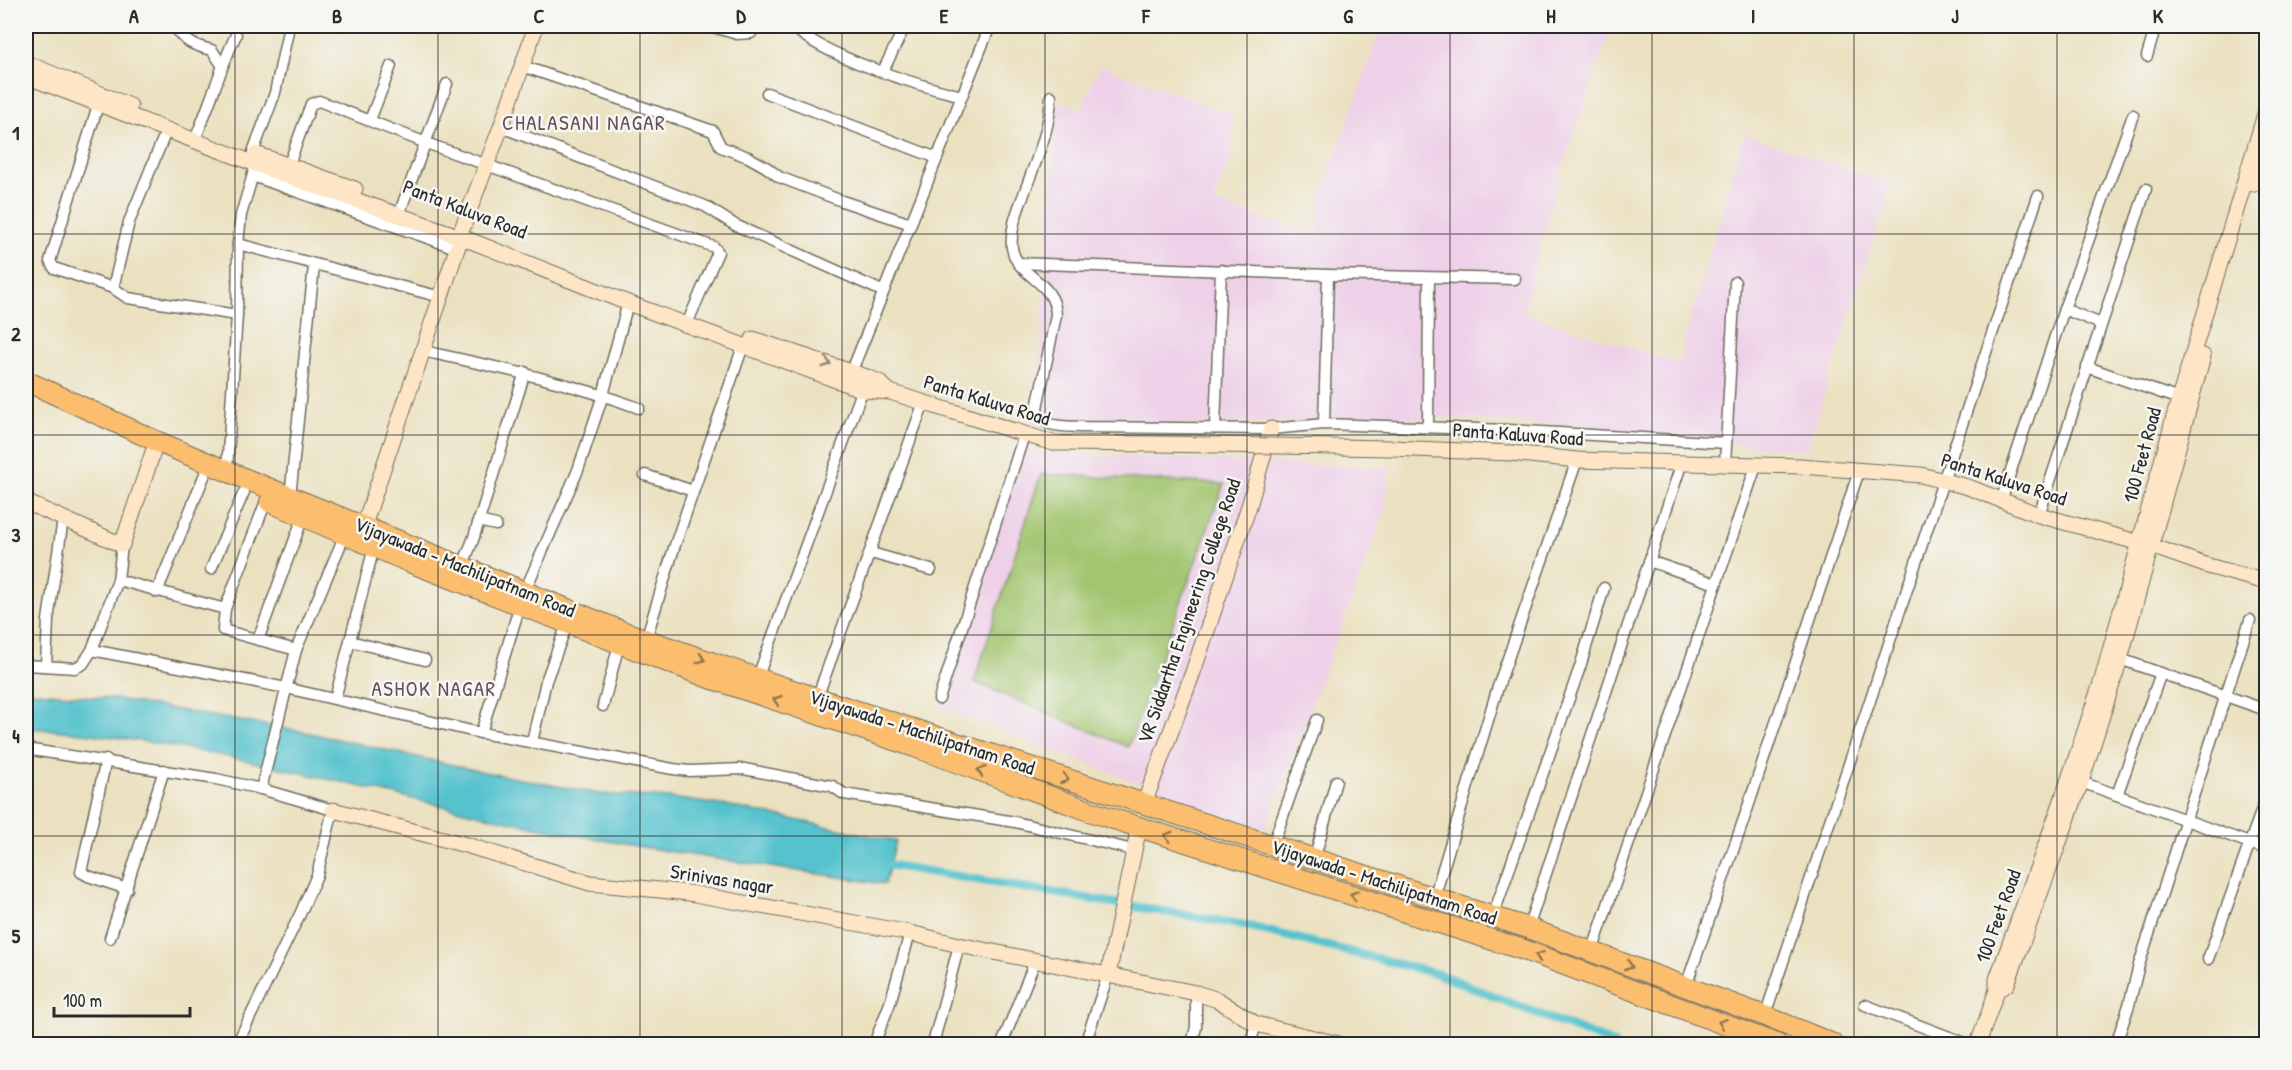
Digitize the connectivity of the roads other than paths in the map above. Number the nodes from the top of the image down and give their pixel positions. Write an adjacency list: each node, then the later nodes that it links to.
1 (175, 26): 13 (street)
2 (290, 26): 32 (street)
3 (536, 26): 15 (street)
4 (710, 26): 5 (street)
5 (756, 26)
6 (793, 26): 16 (street)
7 (905, 26): 16 (street)
8 (990, 26): 20 (street)
9 (2156, 26): 11 (street)
10 (236, 35): 13 (street)
11 (2147, 56)
12 (26, 63): 22 (street, Panta Kaluva Road)
13 (222, 65): 28 (street)
14 (391, 66): 25 (street)
15 (522, 66): 26 (street); 38 (street)
16 (883, 71): 20 (street)
17 (26, 76): 22 (street, Panta Kaluva Road)
18 (447, 84): 29 (street)
19 (767, 93): 31 (street)
20 (962, 96): 31 (street)
21 (1051, 96): 41 (street)
22 (98, 98): 27 (street, Panta Kaluva Road); 28 (street, Panta Kaluva Road); 48 (street)
23 (2266, 111): 65 (street, 100 Feet Road)
24 (2133, 115): 52 (street)
25 (370, 120): 29 (street); 33 (street)
26 (501, 127): 34 (street); 49 (street)
27 (167, 129): 32 (street, Panta Kaluva Road); 48 (street)
28 (198, 132): 32 (street, Panta Kaluva Road)
29 (426, 143): 34 (street); 37 (street)
30 (2266, 146): 96 (street, 100 Feet Road)
31 (937, 158): 38 (street)
32 (254, 164): 33 (street, Panta Kaluva Road); 39 (street, Panta Kaluva Road); 40 (street)
33 (288, 164): 37 (street, Panta Kaluva Road)
34 (488, 164): 39 (street); 54 (street)
35 (2145, 189): 55 (street)
36 (2038, 196): 83 (street)
37 (402, 206): 39 (street, Panta Kaluva Road)
38 (911, 224): 49 (street)
39 (460, 238): 50 (street); 51 (street, Panta Kaluva Road); 54 (street, Panta Kaluva Road)
40 (238, 244): 42 (street); 53 (street)
41 (1018, 263): 43 (street); 70 (street)
42 (314, 266): 50 (street); 86 (street)
43 (1221, 270): 44 (street); 70 (street)
44 (1328, 275): 45 (street); 68 (street)
45 (1429, 278): 46 (street); 69 (street)
46 (1515, 279)
47 (1735, 282): 73 (street)
48 (113, 288): 53 (street)
49 (882, 291): 60 (street)
50 (441, 297): 57 (street)
51 (628, 303): 56 (street, Panta Kaluva Road); 63 (street)
52 (2064, 309): 55 (street); 88 (street)
53 (237, 315): 79 (street)
54 (690, 317): 60 (street, Panta Kaluva Road, one-way to 60)
55 (2101, 324): 58 (street)
56 (743, 346): 60 (street, Panta Kaluva Road); 84 (street)
57 (423, 351): 59 (street); 95 (street)
58 (2087, 367): 65 (street); 90 (street)
59 (525, 372): 63 (street); 93 (street)
60 (849, 377): 62 (street, Panta Kaluva Road)
61 (26, 381): 79 (highway, Vijayawada - Machilipatnam Road)
62 (865, 383): 66 (street, Panta Kaluva Road); 123 (street)
63 (603, 395): 67 (street); 108 (street)
64 (26, 396): 74 (highway, Vijayawada - Machilipatnam Road)
65 (2179, 399): 96 (street, 100 Feet Road)
66 (924, 402): 72 (street, Panta Kaluva Road); 98 (street)
67 (639, 408)
68 (1324, 424): 69 (street); 71 (street)
69 (1428, 427): 73 (street)
70 (1215, 428): 71 (street)
71 (1271, 429): 142 (street, VR Siddartha Engineering College Road)
72 (1024, 435): 75 (street, Panta Kaluva Road, bridge); 128 (street)
73 (1726, 443): 77 (street)
74 (153, 452): 81 (highway, Vijayawada - Machilipatnam Road); 97 (street)
75 (1577, 460): 76 (street, Panta Kaluva Road); 152 (street)
76 (1682, 462): 77 (street, Panta Kaluva Road); 99 (street)
77 (1725, 465): 78 (street, Panta Kaluva Road)
78 (1756, 466): 80 (street, Panta Kaluva Road); 105 (street)
79 (227, 470): 86 (highway, Vijayawada - Machilipatnam Road)
80 (1859, 471): 83 (street, Panta Kaluva Road); 162 (street)
81 (205, 474): 85 (highway, Vijayawada - Machilipatnam Road); 107 (street)
82 (645, 475): 84 (street)
83 (1944, 479): 88 (street, Panta Kaluva Road); 166 (street)
84 (693, 491): 112 (street)
85 (244, 492): 87 (highway, Vijayawada - Machilipatnam Road); 101 (street)
86 (290, 497): 95 (highway, Vijayawada - Machilipatnam Road)
87 (266, 501): 91 (highway, Vijayawada - Machilipatnam Road); 109 (street)
88 (2001, 501): 90 (street, Panta Kaluva Road)
89 (26, 502): 92 (street)
90 (2039, 515): 96 (street, Panta Kaluva Road)
91 (303, 517): 95 (highway, Vijayawada - Machilipatnam Road); 113 (street)
92 (63, 519): 97 (street); 121 (street)
93 (478, 521): 94 (street); 100 (street)
94 (496, 525)
95 (362, 533): 100 (highway, Vijayawada - Machilipatnam Road); 108 (highway, Vijayawada - Machilipatnam Road); 114 (street); 117 (street)
96 (2145, 544): 104 (street, Panta Kaluva Road); 118 (street, 100 Feet Road); 163 (street, 100 Feet Road)
97 (122, 545): 103 (street)
98 (871, 553): 102 (street); 126 (street)
99 (1649, 561): 105 (street); 154 (street)
100 (462, 567): 108 (highway, Vijayawada - Machilipatnam Road)
101 (211, 569)
102 (931, 570)
103 (118, 580): 107 (street); 116 (street)
104 (2266, 582)
105 (1716, 584): 158 (street)
106 (1604, 588): 153 (street)
107 (157, 592): 109 (street)
108 (522, 599): 111 (highway, Vijayawada - Machilipatnam Road); 112 (highway, Vijayawada - Machilipatnam Road); 132 (street)
109 (225, 609): 113 (street)
110 (2250, 620): 125 (street)
111 (567, 624): 115 (highway, Vijayawada - Machilipatnam Road); 133 (street)
112 (646, 639): 123 (highway, Vijayawada - Machilipatnam Road, one-way to 123)
113 (258, 640): 117 (street)
114 (350, 641): 119 (street); 127 (street)
115 (619, 644): 129 (street); 145 (highway, Vijayawada - Machilipatnam Road, one-way to 115)
116 (92, 650): 121 (street); 124 (street)
117 (296, 650): 124 (street)
118 (2120, 659): 122 (street); 138 (street, 100 Feet Road)
119 (425, 660)
120 (26, 665): 121 (street)
121 (46, 666)
122 (2161, 673): 125 (street); 140 (street)
123 (757, 679): 126 (highway, Vijayawada - Machilipatnam Road)
124 (286, 688): 127 (street); 139 (street)
125 (2226, 697): 130 (street); 144 (street)
126 (817, 698): 142 (highway, Vijayawada - Machilipatnam Road, one-way to 142)
127 (335, 699): 132 (street)
128 (939, 699)
129 (603, 706)
130 (2266, 710)
131 (1317, 720): 147 (street)
132 (481, 733): 133 (street)
133 (532, 742): 148 (street)
134 (26, 749): 135 (street)
135 (106, 760): 136 (street); 151 (street)
136 (164, 770): 139 (street); 151 (street)
137 (1336, 781): 150 (street)
138 (2080, 782): 140 (street); 163 (street, 100 Feet Road)
139 (261, 789): 143 (street)
140 (2116, 795): 144 (street)
141 (2266, 798): 146 (street)
142 (1144, 804): 147 (highway, Vijayawada - Machilipatnam Road)
143 (333, 810): 155 (street, Srinivas nagar); 168 (street)
144 (2186, 821): 146 (street); 180 (street)
145 (1139, 827): 148 (street); 176 (highway, Vijayawada - Machilipatnam Road, one-way to 145)
146 (2251, 843): 149 (street); 159 (street)
147 (1272, 846): 150 (highway, Vijayawada - Machilipatnam Road)
148 (1133, 849): 161 (street)
149 (2266, 849)
150 (1314, 860): 152 (highway, Vijayawada - Machilipatnam Road)
151 (127, 889): 156 (street)
152 (1434, 898): 153 (highway, Vijayawada - Machilipatnam Road)
153 (1493, 916): 154 (highway, Vijayawada - Machilipatnam Road)
154 (1528, 928): 158 (highway, Vijayawada - Machilipatnam Road)
155 (910, 933): 157 (street, Srinivas nagar); 169 (street)
156 (111, 938)
157 (959, 945): 160 (street, Srinivas nagar); 170 (street)
158 (1592, 952): 162 (highway, Vijayawada - Machilipatnam Road, one-way to 162)
159 (2208, 959)
160 (1035, 961): 161 (street, Srinivas nagar); 171 (street)
161 (1108, 975): 164 (street, Srinivas nagar); 172 (street)
162 (1686, 986): 166 (highway, Vijayawada - Machilipatnam Road)
163 (1998, 990): 179 (street)
164 (1196, 993): 167 (street, Srinivas nagar); 173 (street)
165 (1865, 1005): 178 (street)
166 (1765, 1016): 177 (highway, Vijayawada - Machilipatnam Road)
167 (1256, 1024): 174 (street); 175 (street, Srinivas nagar)
168 (237, 1044)
169 (874, 1044)
170 (933, 1044)
171 (1002, 1044)
172 (1085, 1044)
173 (1192, 1044)
174 (1250, 1044)
175 (1338, 1044)
176 (1777, 1044)
177 (1833, 1044)
178 (1968, 1044)
179 (1978, 1044)
180 (2116, 1044)

